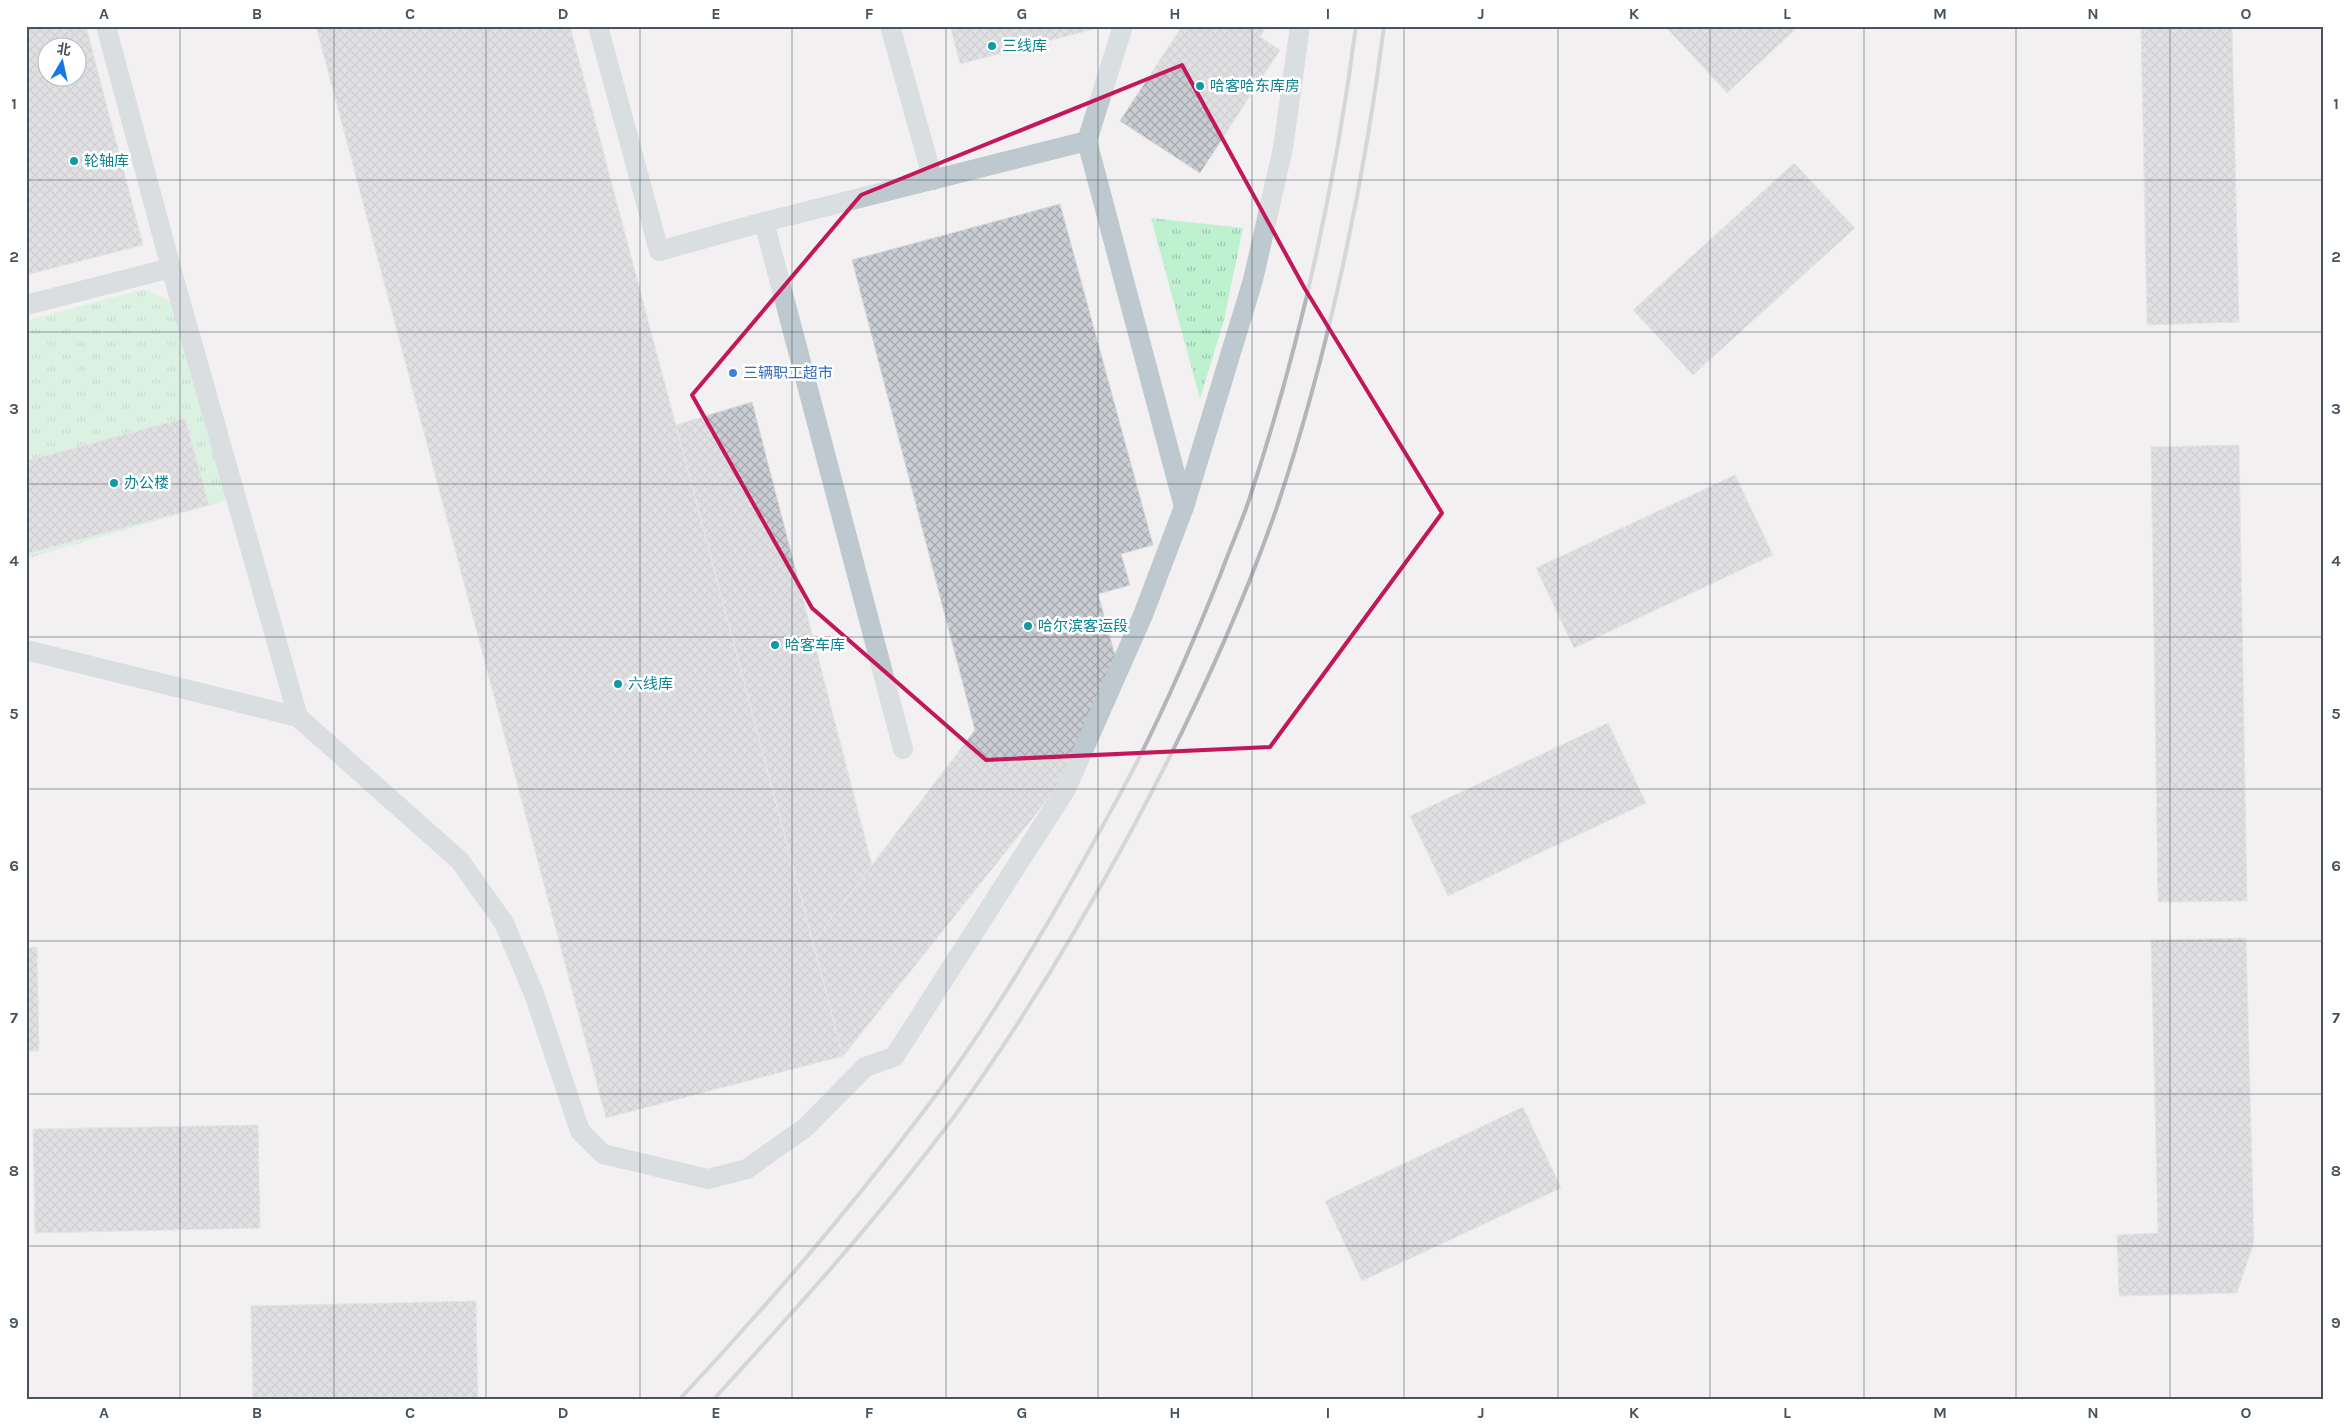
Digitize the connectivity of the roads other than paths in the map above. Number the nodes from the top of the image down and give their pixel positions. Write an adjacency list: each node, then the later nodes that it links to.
1 (106, 26): 9 (lane)
2 (598, 26): 8 (lane)
3 (890, 26): 7 (lane)
4 (1300, 26): 11 (lane)
5 (1121, 27): 6 (lane)
6 (1088, 142): 7 (lane); 11 (lane)
7 (933, 180): 8 (lane)
8 (764, 222): 14 (lane)
9 (170, 268): 10 (lane); 13 (lane)
10 (26, 305)
11 (1184, 507): 13 (lane)
12 (26, 650): 13 (lane)
13 (298, 717)
14 (903, 749)

